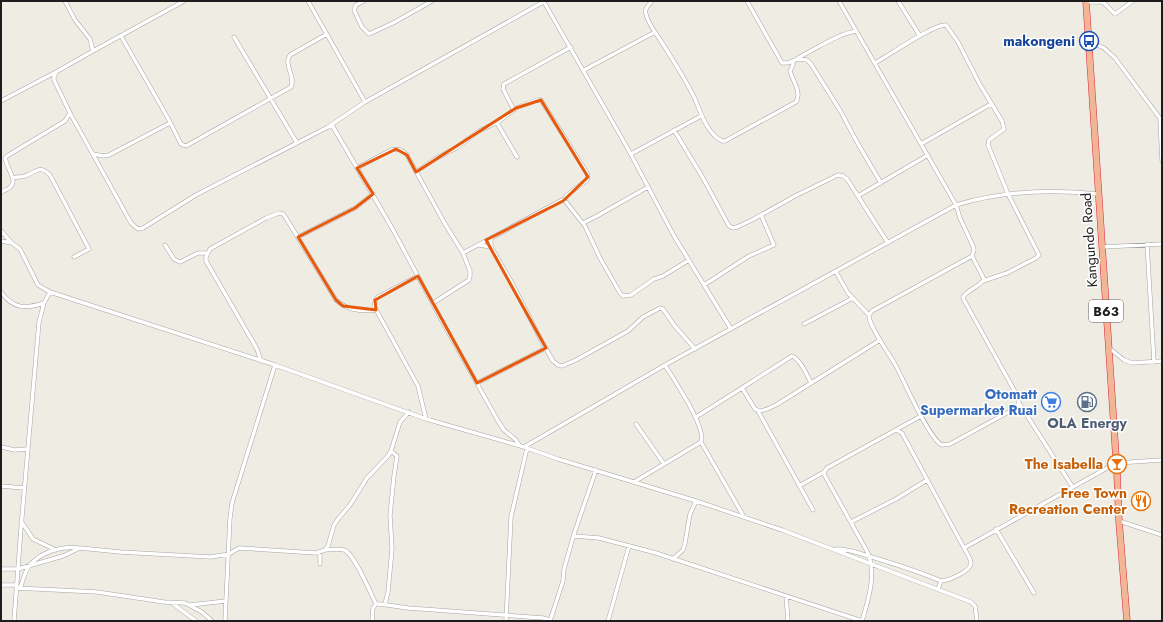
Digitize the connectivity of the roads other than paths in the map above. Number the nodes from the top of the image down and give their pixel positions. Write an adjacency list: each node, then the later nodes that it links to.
1 (64, 1): 21 (street)
2 (184, 1): 16 (street)
3 (308, 1): 15 (street)
4 (364, 1): 5 (street)
5 (432, 1)
6 (544, 1): 20 (street); 28 (street)
7 (652, 1): 14 (street)
8 (747, 1): 22 (street)
9 (839, 1): 13 (street)
10 (898, 1): 17 (street)
11 (1086, 1): 12 (street); 19 (highway, Kangundo Road / B63)
12 (1133, 1)
13 (856, 31): 22 (street); 23 (street)
14 (655, 32): 24 (street); 32 (street)
15 (326, 34): 26 (street); 28 (street)
16 (121, 36): 21 (street); 36 (street)
17 (920, 36): 23 (street); 29 (street)
18 (234, 37): 26 (street)
19 (1088, 41): 33 (street); 55 (highway, Kangundo Road / B63)
20 (571, 47): 24 (street); 30 (street)
21 (93, 51): 25 (street)
22 (795, 60): 32 (street); 50 (street)
23 (875, 63): 41 (street)
24 (584, 70): 43 (street)
25 (56, 72): 27 (street); 31 (street)
26 (271, 99): 36 (street); 40 (street)
27 (1, 101)
28 (365, 102): 38 (street)
29 (991, 104): 41 (street); 54 (street)
30 (514, 110): 37 (street); 57 (street)
31 (70, 113): 34 (street); 35 (street)
32 (701, 116): 39 (street)
33 (1161, 120): 46 (street)
34 (65, 121): 35 (street); 49 (street)
35 (76, 123): 42 (street)
36 (170, 123): 42 (street)
37 (497, 123): 45 (street); 48 (street)
38 (332, 125): 40 (street); 47 (street)
39 (674, 130): 43 (street); 59 (street)
40 (297, 143): 42 (street)
41 (921, 144): 44 (street)
42 (93, 154)
43 (631, 154): 51 (street)
44 (928, 155): 50 (street); 58 (street)
45 (517, 157)
46 (1162, 161)
47 (357, 168): 48 (street); 53 (street)
48 (416, 172): 74 (street)
49 (13, 178): 52 (street); 76 (street)
50 (882, 183): 56 (street)
51 (648, 187): 60 (street); 77 (street)
52 (1, 192)
53 (373, 194): 62 (street); 79 (street)
54 (1008, 194): 55 (street); 58 (street); 80 (street)
55 (1098, 194): 72 (highway, Kangundo Road / B63)
56 (858, 196): 59 (street); 66 (street)
57 (563, 201): 60 (street); 63 (street)
58 (956, 205): 66 (street); 75 (street)
59 (761, 215): 81 (street)
60 (583, 223): 77 (street)
61 (1, 231): 65 (street)
62 (298, 237): 73 (street); 87 (street)
63 (491, 238): 70 (street); 71 (street)
64 (1, 241): 65 (street)
65 (12, 242): 83 (street)
66 (888, 243): 78 (street)
67 (1147, 244): 68 (street); 72 (street); 97 (street)
68 (1162, 244)
69 (165, 245): 73 (street)
70 (479, 245): 71 (street); 74 (street)
71 (490, 247): 92 (street)
72 (1102, 247): 93 (highway, Kangundo Road / B63)
73 (206, 253): 95 (street)
74 (463, 253): 86 (street)
75 (972, 256): 80 (street); 88 (street)
76 (74, 257)
77 (689, 260): 81 (street)
78 (836, 272): 84 (street); 90 (street)
79 (418, 276): 86 (street); 87 (street)
80 (983, 281): 103 (street)
81 (704, 285): 90 (street)
82 (1, 292): 85 (street)
83 (50, 292): 85 (street); 95 (street)
84 (853, 298): 88 (street); 89 (street)
85 (44, 303): 117 (street)
86 (433, 303): 100 (street)
87 (376, 310): 108 (street)
88 (868, 315): 91 (street)
89 (804, 324)
90 (732, 329): 94 (street)
91 (880, 340): 101 (street); 106 (street)
92 (546, 348): 94 (street); 100 (street)
93 (1108, 348): 97 (street); 120 (highway, Kangundo Road / B63)
94 (695, 349): 98 (street)
95 (261, 361): 99 (street)
96 (1162, 361): 97 (street)
97 (1154, 362)
98 (666, 365): 107 (street); 116 (street)
99 (275, 366): 105 (street); 146 (street)
100 (477, 383): 114 (street)
101 (811, 383): 102 (street); 104 (street)
102 (742, 388): 104 (street); 107 (street)
103 (1019, 403): 106 (street); 128 (street)
104 (758, 411): 127 (street)
105 (410, 412): 108 (street); 118 (street)
106 (921, 416): 110 (street)
107 (696, 417): 113 (street)
108 (426, 419): 114 (street)
109 (636, 424): 121 (street)
110 (903, 426): 111 (street); 112 (street)
111 (896, 430): 112 (street); 123 (street)
112 (902, 433): 124 (street)
113 (701, 442): 121 (street); 132 (street)
114 (519, 445): 116 (street)
115 (1, 447): 117 (street)
116 (526, 447): 122 (street); 165 (street)
117 (28, 449): 129 (street)
118 (391, 451): 144 (street); 163 (street)
119 (1162, 460): 120 (street)
120 (1116, 462): 128 (street); 134 (highway, Kangundo Road / B63)
121 (664, 464): 125 (street)
122 (596, 470): 125 (street); 138 (street)
123 (824, 472): 127 (street); 135 (street)
124 (927, 480): 135 (street); 141 (street)
125 (634, 482): 130 (street)
126 (1, 486): 129 (street)
127 (799, 486): 131 (street)
128 (1072, 486): 136 (street)
129 (24, 488): 133 (street)
130 (696, 501): 132 (street); 148 (street)
131 (813, 510)
132 (744, 517): 142 (street)
133 (21, 521): 143 (street); 153 (street)
134 (1119, 521): 137 (street); 178 (highway, Kangundo Road / B63)
135 (851, 522): 147 (street)
136 (996, 530): 141 (street); 158 (street)
137 (1162, 535)
138 (574, 536): 139 (street); 172 (street)
139 (629, 546): 148 (street); 173 (street)
140 (80, 548): 143 (street); 146 (street); 151 (street)
141 (964, 548): 154 (street)
142 (833, 549): 147 (street); 150 (street)
143 (56, 550): 151 (street)
144 (325, 550): 145 (street); 162 (street)
145 (320, 552): 146 (street); 149 (street)
146 (228, 554): 160 (street)
147 (869, 556): 150 (street); 154 (street)
148 (673, 559): 159 (street)
149 (320, 564)
150 (872, 564): 157 (street); 176 (street)
151 (30, 565): 153 (street); 156 (street)
152 (1, 569): 153 (street)
153 (18, 569): 156 (street)
154 (941, 581): 157 (street)
155 (1, 585): 156 (street)
156 (18, 587): 161 (street); 166 (street)
157 (938, 589): 177 (street)
158 (1034, 593)
159 (786, 596): 175 (street); 176 (street)
160 (226, 601): 164 (street); 169 (street)
161 (171, 602): 164 (street); 167 (street)
162 (376, 604): 163 (street); 170 (street)
163 (385, 604): 165 (street)
164 (189, 605): 168 (street)
165 (506, 616): 171 (street); 172 (street)
166 (14, 621)
167 (196, 621)
168 (212, 621)
169 (225, 621)
170 (372, 621)
171 (506, 621)
172 (550, 621)
173 (608, 621)
174 (782, 621): 175 (street)
175 (788, 621)
176 (862, 621)
177 (977, 621)
178 (1127, 621)

